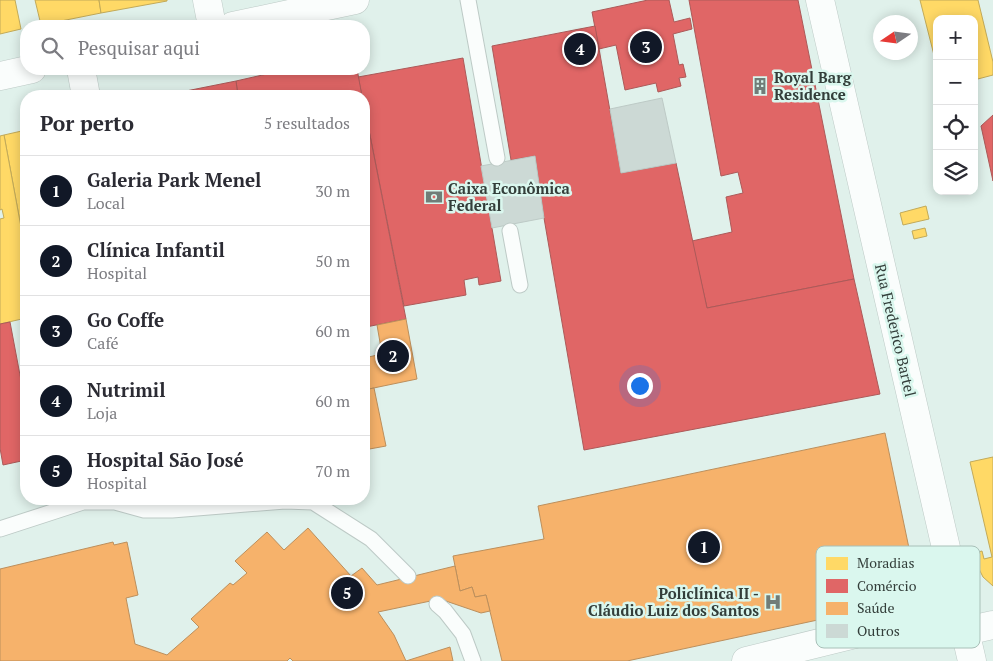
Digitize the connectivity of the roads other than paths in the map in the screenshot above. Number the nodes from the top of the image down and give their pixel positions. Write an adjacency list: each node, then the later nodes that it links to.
1 (207, 0): 5 (street)
2 (355, 0): 6 (street)
3 (468, 0): 11 (lane)
4 (820, 0): 19 (street, Rua Frederico Bartel)
5 (211, 20)
6 (261, 20)
7 (20, 72): 9 (street)
8 (82, 75): 10 (street)
9 (0, 76)
10 (85, 90)
11 (497, 158)
12 (510, 231): 13 (lane)
13 (520, 285)
14 (74, 505): 18 (lane)
15 (126, 505): 16 (lane)
16 (166, 505)
17 (318, 505): 20 (lane)
18 (0, 529)
19 (946, 546)
20 (408, 576)
21 (437, 604): 26 (lane)
22 (980, 623): 23 (street)
23 (993, 625)
24 (816, 648): 27 (street)
25 (969, 648): 28 (street, Rua Frederico Bartel)
26 (473, 661)
27 (746, 661)
28 (972, 661)

